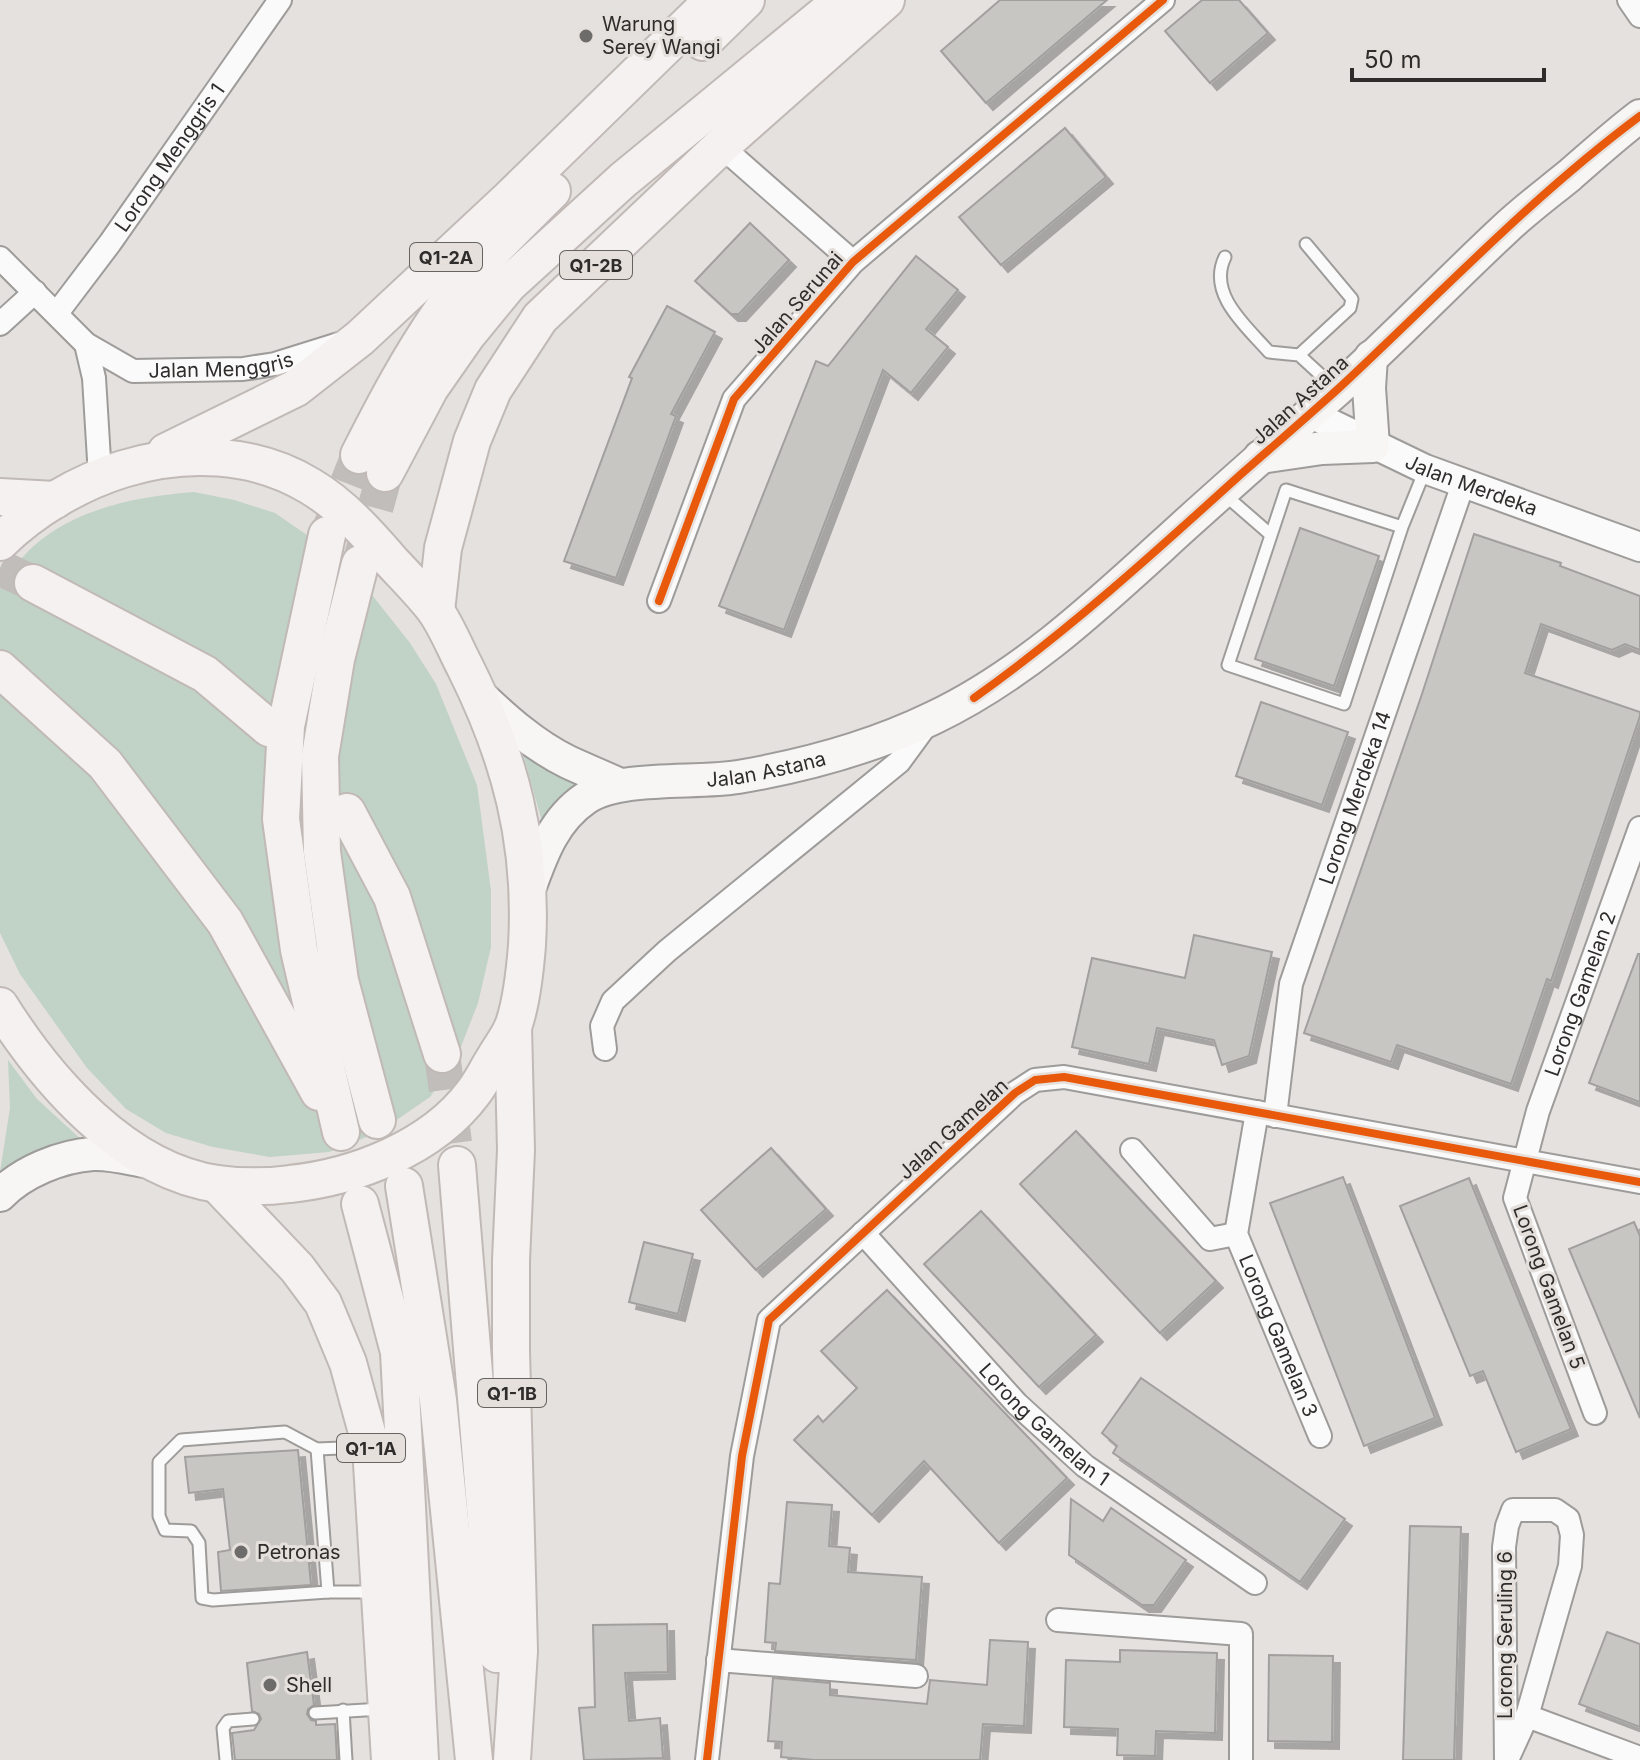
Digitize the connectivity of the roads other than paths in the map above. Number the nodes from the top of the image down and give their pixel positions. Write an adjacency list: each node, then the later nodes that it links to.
1 (280, 0): 16 (street, Lorong Menggris 1)
2 (713, 0): 18 (main road, Q1-2A)
3 (746, 0): 4 (main road)
4 (842, 0)
5 (886, 0): 10 (main road, Q1-2B)
6 (1163, 0): 14 (street, Jalan Serunai)
7 (1629, 0): 8 (street)
8 (1640, 16)
9 (1640, 116): 21 (main road, Jalan Astana)
10 (721, 146): 14 (street, Jalan Serunai); 41 (main road, Q1-2B)
11 (1306, 244): 20 (lane)
12 (1225, 257): 20 (lane)
13 (0, 258): 15 (street, Jalan Menggris)
14 (853, 262): 40 (street, Jalan Serunai)
15 (35, 292): 16 (street, Jalan Menggris); 17 (street)
16 (57, 313): 19 (street, Jalan Menggris)
17 (0, 324)
18 (360, 338): 19 (street, Jalan Menggris); 26 (main road, Q1-2A)
19 (86, 344): 28 (street)
20 (1299, 355): 22 (lane)
21 (1371, 357): 22 (main road, Jalan Astana); 24 (main road)
22 (1337, 390): 23 (main road, Jalan Astana)
23 (1309, 413): 24 (street, Jalan Merdeka); 25 (main road, Jalan Astana)
24 (1373, 446): 25 (main road); 27 (street, Jalan Merdeka)
25 (1260, 457): 30 (main road, Jalan Astana)
26 (142, 463): 28 (main road); 41 (main road)
27 (1425, 469): 29 (street, Jalan Merdeka); 33 (lane)
28 (100, 476): 32 (main road)
29 (1463, 484): 37 (street, Jalan Merdeka); 54 (street, Lorong Merdeka 14)
30 (1222, 492): 34 (lane); 44 (main road, Jalan Astana)
31 (0, 497): 32 (main road)
32 (55, 500): 36 (main road)
33 (1402, 527): 34 (lane); 34 (lane)
34 (1270, 534)
35 (327, 535): 42 (main road)
36 (0, 542)
37 (1640, 547)
38 (360, 564): 55 (main road)
39 (33, 583): 45 (main road)
40 (659, 601)
41 (436, 611): 43 (main road)
42 (0, 669)
43 (477, 693): 46 (main road); 49 (main road)
44 (930, 720): 46 (main road, Jalan Astana); 52 (street)
45 (269, 728)
46 (620, 785): 49 (main road)
47 (347, 812): 53 (main road)
48 (1640, 828): 57 (street, Lorong Gamelan 2)
49 (528, 892): 51 (main road)
50 (0, 1006): 58 (main road)
51 (513, 1027): 61 (main road); 89 (main road, Q1-1B)
52 (605, 1049)
53 (442, 1054)
54 (1266, 1114): 57 (street, Jalan Gamelan); 65 (street, Jalan Gamelan); 66 (street, Lorong Gamelan 3)
55 (377, 1120)
56 (1132, 1150): 66 (street, Lorong Gamelan 3)
57 (1525, 1160): 60 (street, Jalan Gamelan); 67 (street, Lorong Gamelan 5)
58 (153, 1163): 61 (main road); 63 (main road)
59 (457, 1165): 88 (main road)
60 (1640, 1182)
61 (217, 1184): 69 (main road, Q1-1A)
62 (404, 1186): 87 (main road)
63 (0, 1195)
64 (360, 1204): 86 (main road)
65 (863, 1233): 71 (street, Lorong Gamelan 1); 75 (street, Jalan Gamelan)
66 (1236, 1234): 68 (street, Lorong Gamelan 3)
67 (1595, 1413)
68 (1320, 1436)
69 (371, 1447): 70 (lane); 73 (main road, Q1-1A)
70 (317, 1449): 72 (lane); 72 (lane)
71 (1255, 1583)
72 (328, 1592): 73 (lane)
73 (380, 1592): 77 (main road, Q1-1A)
74 (1058, 1620): 91 (street)
75 (718, 1660): 76 (street); 90 (street, Jalan Gamelan)
76 (916, 1676)
77 (386, 1709): 78 (lane); 85 (main road, Q1-1A)
78 (343, 1710): 79 (lane); 84 (lane)
79 (315, 1713)
80 (1527, 1716): 82 (street); 92 (street); 92 (street, Lorong Seruling 6)
81 (253, 1719): 83 (lane)
82 (1640, 1758)
83 (226, 1760)
84 (346, 1760)
85 (390, 1760)
86 (420, 1760)
87 (474, 1760)
88 (505, 1760)
89 (512, 1760)
90 (707, 1760)
91 (1241, 1760)
92 (1507, 1760)

